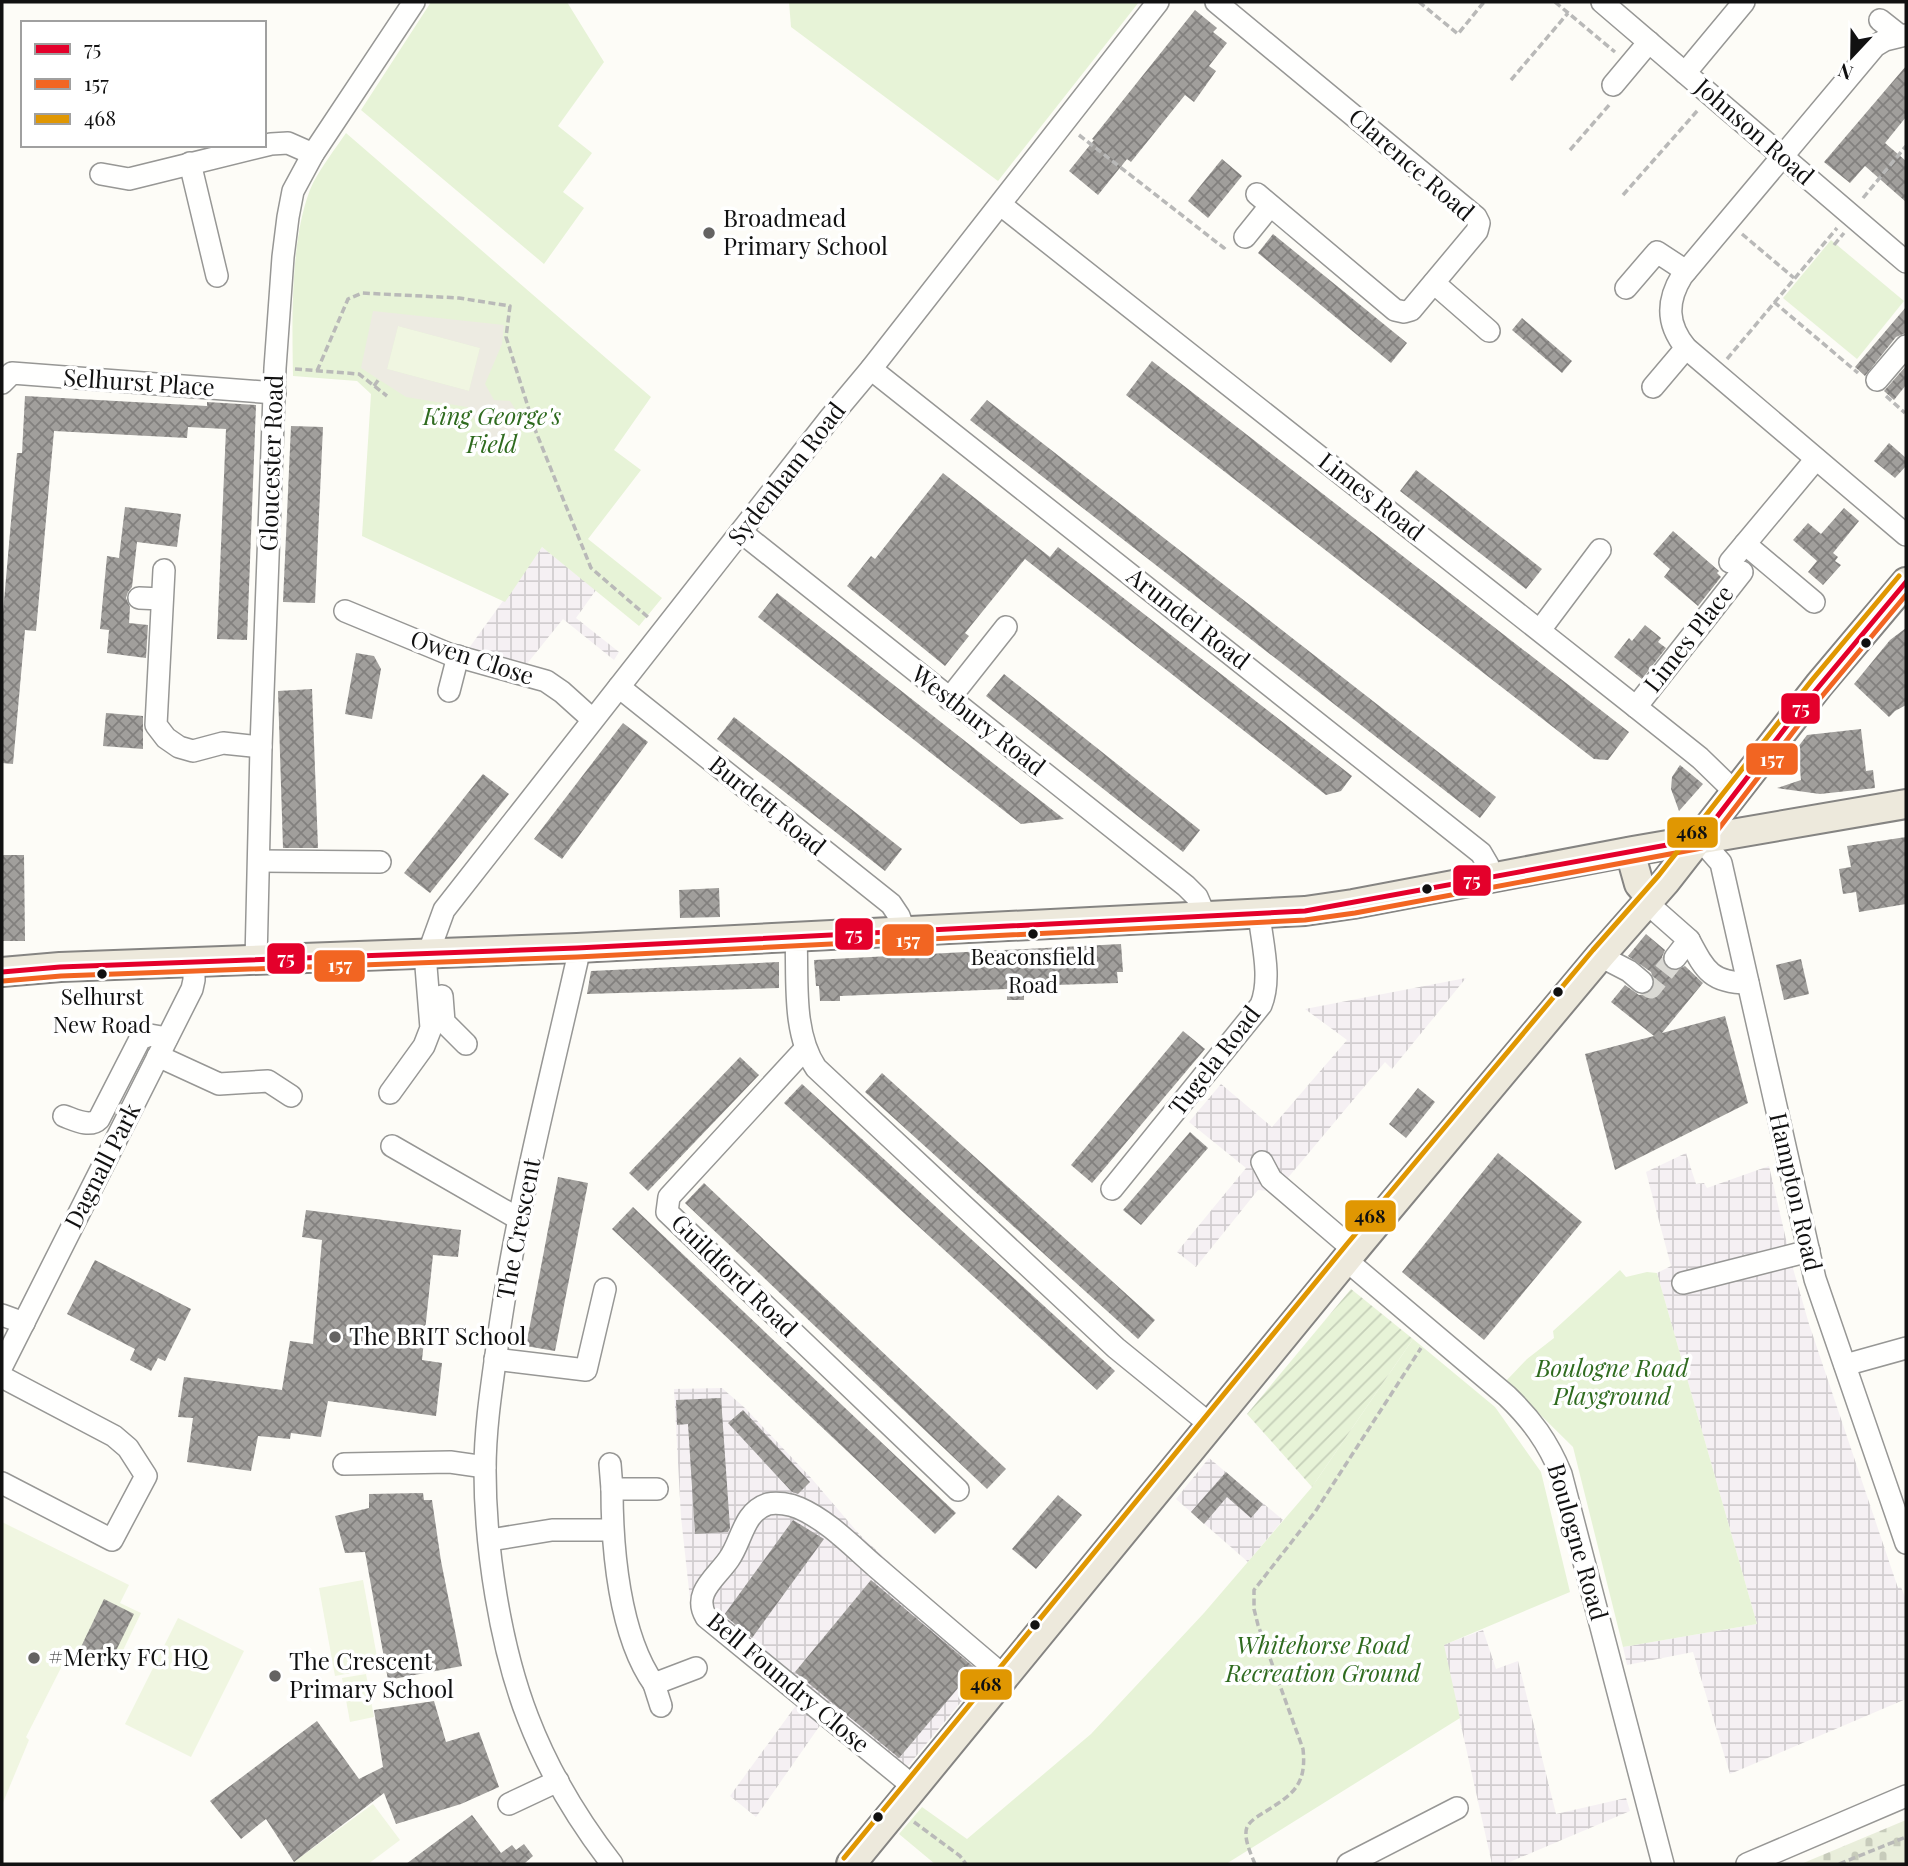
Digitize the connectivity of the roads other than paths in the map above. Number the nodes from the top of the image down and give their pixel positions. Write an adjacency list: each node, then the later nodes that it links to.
1 (414, 2): 13 (street, Gloucester Road)
2 (1158, 2): 17 (street, Sydenham Road)
3 (1216, 2): 22 (street, Clarence Road)
4 (1602, 2): 8 (street, Johnson Road)
5 (1744, 2): 9 (street)
6 (1880, 20): 7 (street)
7 (1903, 35): 14 (street)
8 (1649, 42): 9 (street, Johnson Road); 10 (street)
9 (1685, 73): 14 (street, Johnson Road)
10 (1613, 85)
11 (266, 145): 13 (street)
12 (258, 147): 15 (street)
13 (313, 154): 31 (street, Gloucester Road)
14 (1782, 155): 19 (street, Johnson Road); 20 (street)
15 (190, 163): 16 (street); 21 (street)
16 (101, 174)
17 (1001, 205): 27 (street, Sydenham Road); 44 (street, Limes Road)
18 (1245, 237): 22 (street, Clarence Road)
19 (1906, 262)
20 (1686, 271): 23 (street); 26 (street)
21 (217, 276)
22 (1434, 283): 24 (street)
23 (1626, 288)
24 (1489, 331)
25 (1906, 346): 29 (street)
26 (1686, 348): 30 (street); 32 (street)
27 (872, 369): 33 (street, Sydenham Road); 58 (street, Arundel Road)
28 (4, 381): 31 (street, Selhurst Place)
29 (1876, 385)
30 (1653, 387)
31 (275, 393): 51 (street, Gloucester Road)
32 (1816, 459): 34 (street); 35 (street, Limes Place)
33 (741, 532): 46 (street, Sydenham Road); 48 (street, Westbury Road)
34 (1906, 535)
35 (1745, 544): 41 (street); 49 (street, Limes Place)
36 (1600, 550): 44 (street)
37 (164, 570): 40 (street)
38 (1906, 582): 52 (main road)
39 (139, 598): 40 (street)
40 (162, 599): 51 (street)
41 (1814, 602)
42 (345, 611): 45 (street, Owen Close)
43 (1006, 627): 48 (street)
44 (1540, 631): 49 (street, Limes Road)
45 (458, 656): 47 (street); 50 (street, Owen Close)
46 (619, 687): 50 (street, Sydenham Road); 62 (street, Burdett Road)
47 (449, 691)
48 (949, 699): 61 (street, Westbury Road)
49 (1636, 707): 52 (street, Limes Road)
50 (592, 719): 66 (street, Sydenham Road)
51 (261, 747): 56 (street, Gloucester Road)
52 (1736, 793): 54 (main road)
53 (1906, 804): 54 (main road)
54 (1700, 839): 55 (main road); 59 (main road); 73 (street, Hampton Road)
55 (1630, 852): 58 (main road); 59 (main road)
56 (259, 861): 57 (street); 69 (street, Gloucester Road)
57 (380, 862)
58 (1491, 878): 60 (main road)
59 (1649, 901): 64 (street); 67 (main road)
60 (1259, 914): 61 (main road); 82 (street, Tugela Road)
61 (1206, 918): 62 (main road)
62 (905, 932): 63 (main road)
63 (796, 937): 65 (main road); 76 (street)
64 (1689, 940): 68 (street); 73 (street)
65 (577, 948): 66 (main road); 83 (street, The Crescent)
66 (432, 954): 69 (main road); 74 (street); 77 (street)
67 (1600, 956): 72 (street); 85 (main road)
68 (1675, 958)
69 (257, 961): 70 (main road)
70 (194, 962): 71 (main road); 75 (street, Dagnall Park)
71 (2, 972)
72 (1642, 982)
73 (1748, 983): 84 (street, Hampton Road)
74 (466, 1044)
75 (163, 1047): 78 (street); 79 (street); 89 (street, Dagnall Park)
76 (805, 1049): 95 (street); 102 (street, Guildford Road)
77 (390, 1093)
78 (291, 1096)
79 (64, 1116)
80 (392, 1146): 83 (street)
81 (1262, 1162): 85 (street, Boulogne Road)
82 (1112, 1189)
83 (519, 1219): 91 (street, The Crescent)
84 (1809, 1251): 86 (street); 92 (street, Hampton Road)
85 (1350, 1255): 95 (main road); 118 (street, Boulogne Road)
86 (1683, 1283)
87 (605, 1289): 91 (street)
88 (2, 1315): 89 (street)
89 (24, 1323): 93 (street, Dagnall Park)
90 (1906, 1348): 92 (street)
91 (495, 1359): 98 (street, The Crescent)
92 (1845, 1365): 105 (street, Hampton Road)
93 (2, 1366)
94 (2, 1377): 99 (street)
95 (1212, 1426): 107 (main road)
96 (344, 1464): 98 (street)
97 (610, 1465): 100 (street)
98 (485, 1467): 104 (street, The Crescent)
99 (2, 1483)
100 (612, 1489): 101 (street); 103 (street)
101 (657, 1489)
102 (958, 1490)
103 (612, 1530): 104 (street); 108 (street)
104 (490, 1541): 110 (street, The Crescent)
105 (1906, 1543)
106 (696, 1668): 108 (street)
107 (1005, 1677): 111 (main road); 111 (street, Bell Foundry Close)
108 (654, 1684): 109 (street)
109 (661, 1706)
110 (558, 1781): 113 (street); 115 (street, The Crescent)
111 (914, 1787): 116 (main road)
112 (1906, 1796): 119 (street)
113 (509, 1804)
114 (1457, 1808): 117 (street)
115 (612, 1864)
116 (851, 1864)
117 (1348, 1864)
118 (1663, 1864)
119 (1747, 1864)

